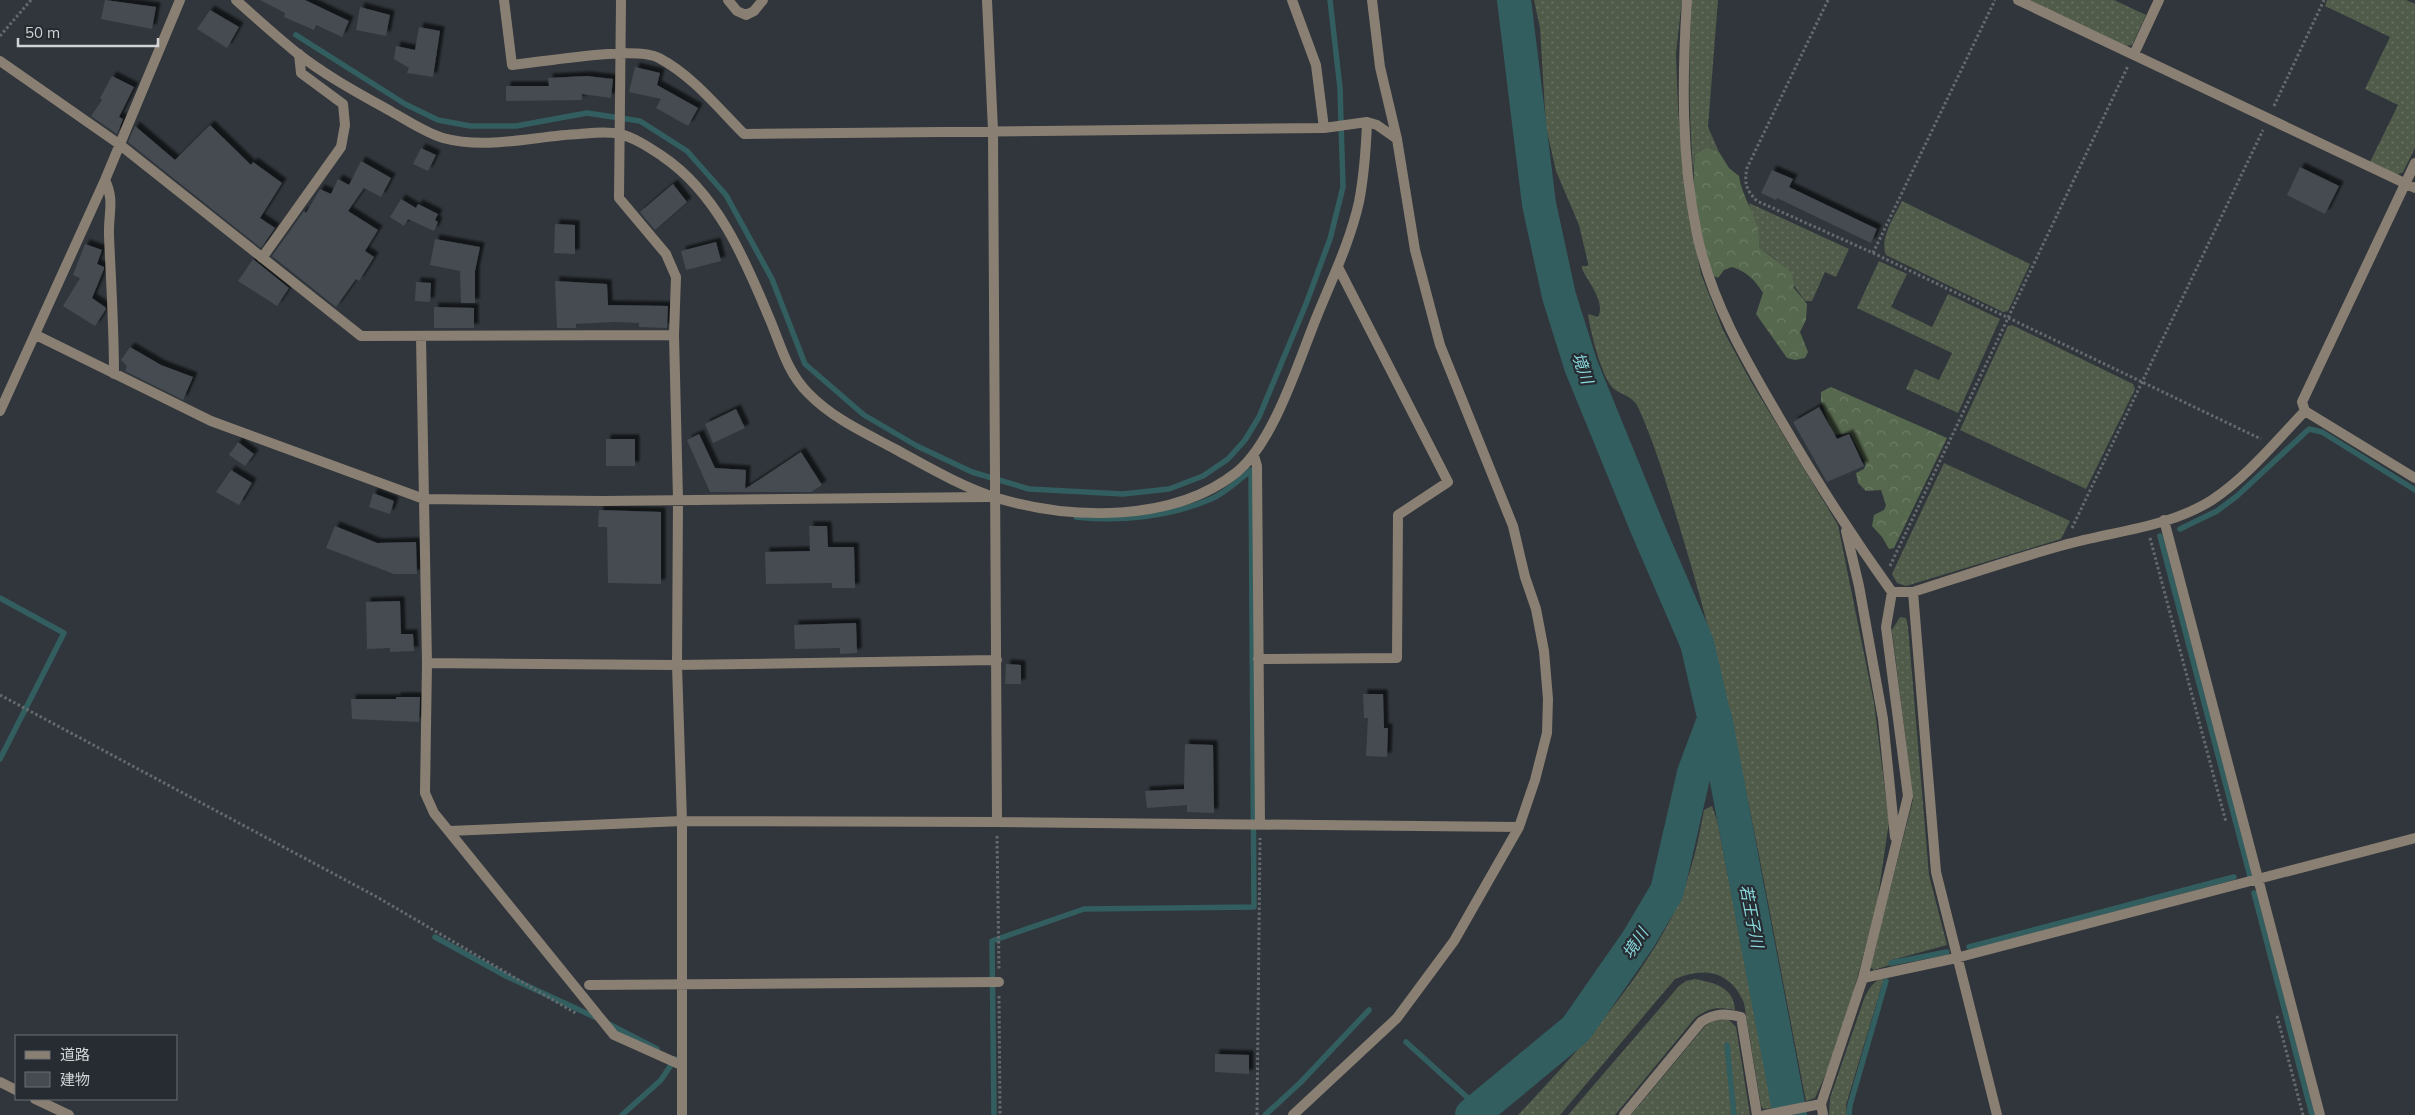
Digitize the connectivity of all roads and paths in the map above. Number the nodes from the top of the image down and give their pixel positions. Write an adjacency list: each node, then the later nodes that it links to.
1 (32, 0): 17 (path)
2 (180, 0): 28 (street)
3 (236, 0): 19 (street)
4 (504, 0): 18 (street)
5 (621, 0): 18 (street)
6 (728, 0): 7 (street)
7 (763, 0)
8 (987, 0): 25 (street)
9 (1292, 0): 24 (street)
10 (1372, 0): 27 (street)
11 (1687, 0): 51 (street)
12 (1828, 0): 33 (path)
13 (1995, 0): 33 (path)
14 (2018, 0): 20 (street)
15 (2159, 0): 20 (street)
16 (2324, 0): 22 (path)
17 (0, 36)
18 (622, 53): 25 (street); 26 (street)
19 (299, 54): 26 (street); 34 (street)
20 (2134, 54): 22 (street); 36 (path)
21 (0, 60): 28 (street)
22 (2268, 119): 31 (street); 41 (path)
23 (1367, 122): 24 (street); 27 (street); 35 (street)
24 (1324, 128): 25 (street)
25 (993, 130): 47 (street)
26 (619, 134): 38 (street); 47 (street)
27 (1397, 139): 66 (street)
28 (119, 144): 30 (street); 34 (street)
29 (2415, 163): 31 (street)
30 (105, 180): 37 (street); 40 (street)
31 (2405, 184): 32 (street); 43 (street)
32 (2415, 188)
33 (1873, 253): 36 (path)
34 (262, 258): 39 (street)
35 (1338, 267): 45 (street); 58 (street)
36 (2008, 318): 41 (path); 54 (path)
37 (36, 335): 40 (street); 42 (street)
38 (674, 335): 39 (street); 49 (street)
39 (421, 337): 48 (street)
40 (114, 374): 48 (street)
41 (2144, 383): 44 (path); 53 (path)
42 (0, 411)
43 (2306, 412): 44 (street); 46 (street)
44 (2275, 445): 50 (street)
45 (1254, 456): 47 (street); 58 (street)
46 (2415, 478)
47 (995, 497): 49 (street); 57 (street)
48 (424, 499): 49 (street); 59 (street)
49 (678, 500): 60 (street)
50 (2164, 520): 52 (street); 70 (street)
51 (1844, 526): 54 (street); 69 (street)
52 (2147, 526): 53 (street); 65 (path)
53 (2065, 544): 56 (street)
54 (1881, 578): 55 (street)
55 (1892, 592): 56 (street); 69 (street)
56 (1913, 592): 71 (street)
57 (997, 660): 60 (street); 63 (street)
58 (1258, 660): 64 (street)
59 (426, 663): 60 (street); 67 (street)
60 (677, 666): 62 (street)
61 (0, 696): 77 (path)
62 (682, 822): 63 (street); 67 (street); 74 (street)
63 (997, 822): 64 (street)
64 (1260, 825): 66 (street); 85 (path)
65 (2228, 826)
66 (1519, 827): 86 (street)
67 (449, 831): 78 (street)
68 (2415, 838): 70 (street)
69 (1896, 846): 72 (street)
70 (2259, 880): 71 (street); 93 (street)
71 (1956, 958): 72 (street); 91 (street)
72 (1863, 978): 82 (street)
73 (999, 982): 74 (street)
74 (681, 983): 75 (street); 78 (street)
75 (589, 984)
76 (2276, 1009): 92 (path)
77 (580, 1016)
78 (681, 1065): 84 (street)
79 (0, 1082): 80 (street)
80 (15, 1090)
81 (37, 1100): 83 (street)
82 (1816, 1105): 89 (street); 90 (street)
83 (68, 1115)
84 (682, 1115)
85 (1257, 1115)
86 (1293, 1115)
87 (1624, 1115): 88 (street)
88 (1757, 1115)
89 (1765, 1115)
90 (1823, 1115)
91 (1998, 1115)
92 (2303, 1115)
93 (2320, 1115)

